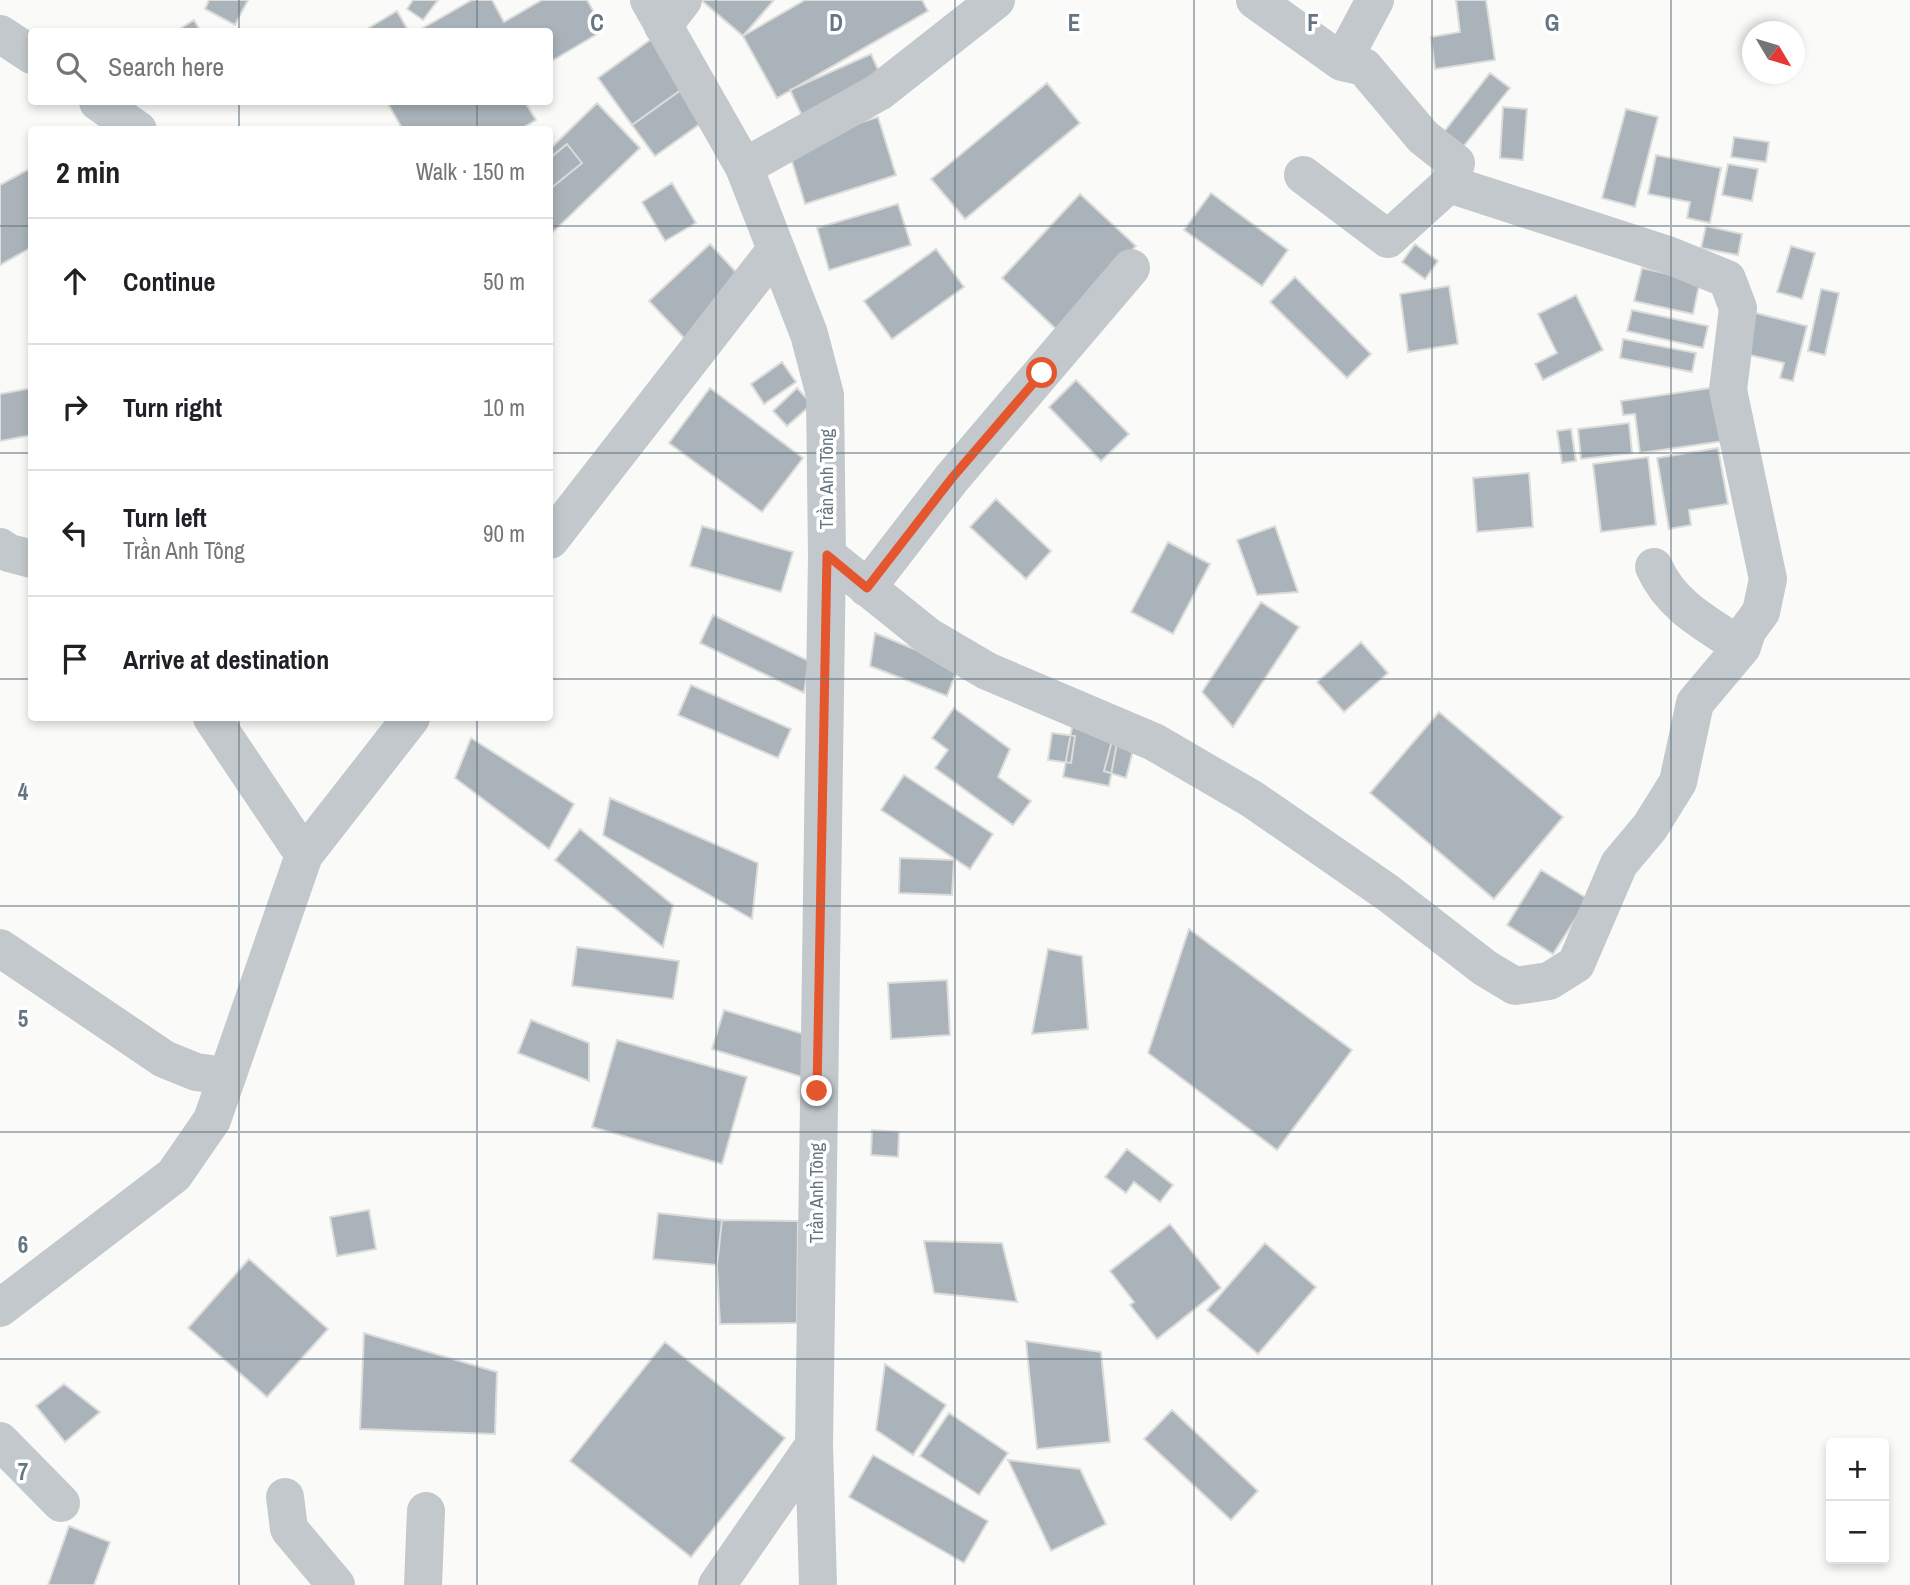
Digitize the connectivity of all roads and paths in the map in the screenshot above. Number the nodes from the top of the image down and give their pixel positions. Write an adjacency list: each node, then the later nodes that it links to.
1 (996, 0): 10 (street)
2 (1255, 0): 7 (street)
3 (1375, 0): 7 (street)
4 (665, 9): 10 (street, Trần Anh Tông)
5 (0, 34): 6 (street)
6 (28, 52)
7 (1342, 62): 12 (street)
8 (102, 105): 9 (street)
9 (132, 126)
10 (744, 167): 13 (street, Trần Anh Tông)
11 (1303, 175): 12 (street)
12 (1449, 184): 21 (street)
13 (775, 252): 15 (street); 17 (street, Trần Anh Tông)
14 (1131, 268): 20 (street)
15 (553, 536)
16 (0, 547): 18 (street)
17 (827, 555): 20 (street); 29 (street, Trần Anh Tông)
18 (28, 558)
19 (1654, 567): 21 (street)
20 (867, 588): 21 (street)
21 (1742, 647)
22 (214, 721): 24 (street)
23 (409, 721): 24 (street)
24 (304, 855): 26 (street)
25 (0, 948): 26 (street)
26 (225, 1076): 27 (street)
27 (0, 1308)
28 (0, 1441): 31 (street)
29 (814, 1445): 35 (street); 36 (street, Trần Anh Tông)
30 (285, 1497): 33 (street)
31 (61, 1503)
32 (426, 1511): 34 (street)
33 (337, 1585)
34 (423, 1585)
35 (717, 1585)
36 (818, 1585)

